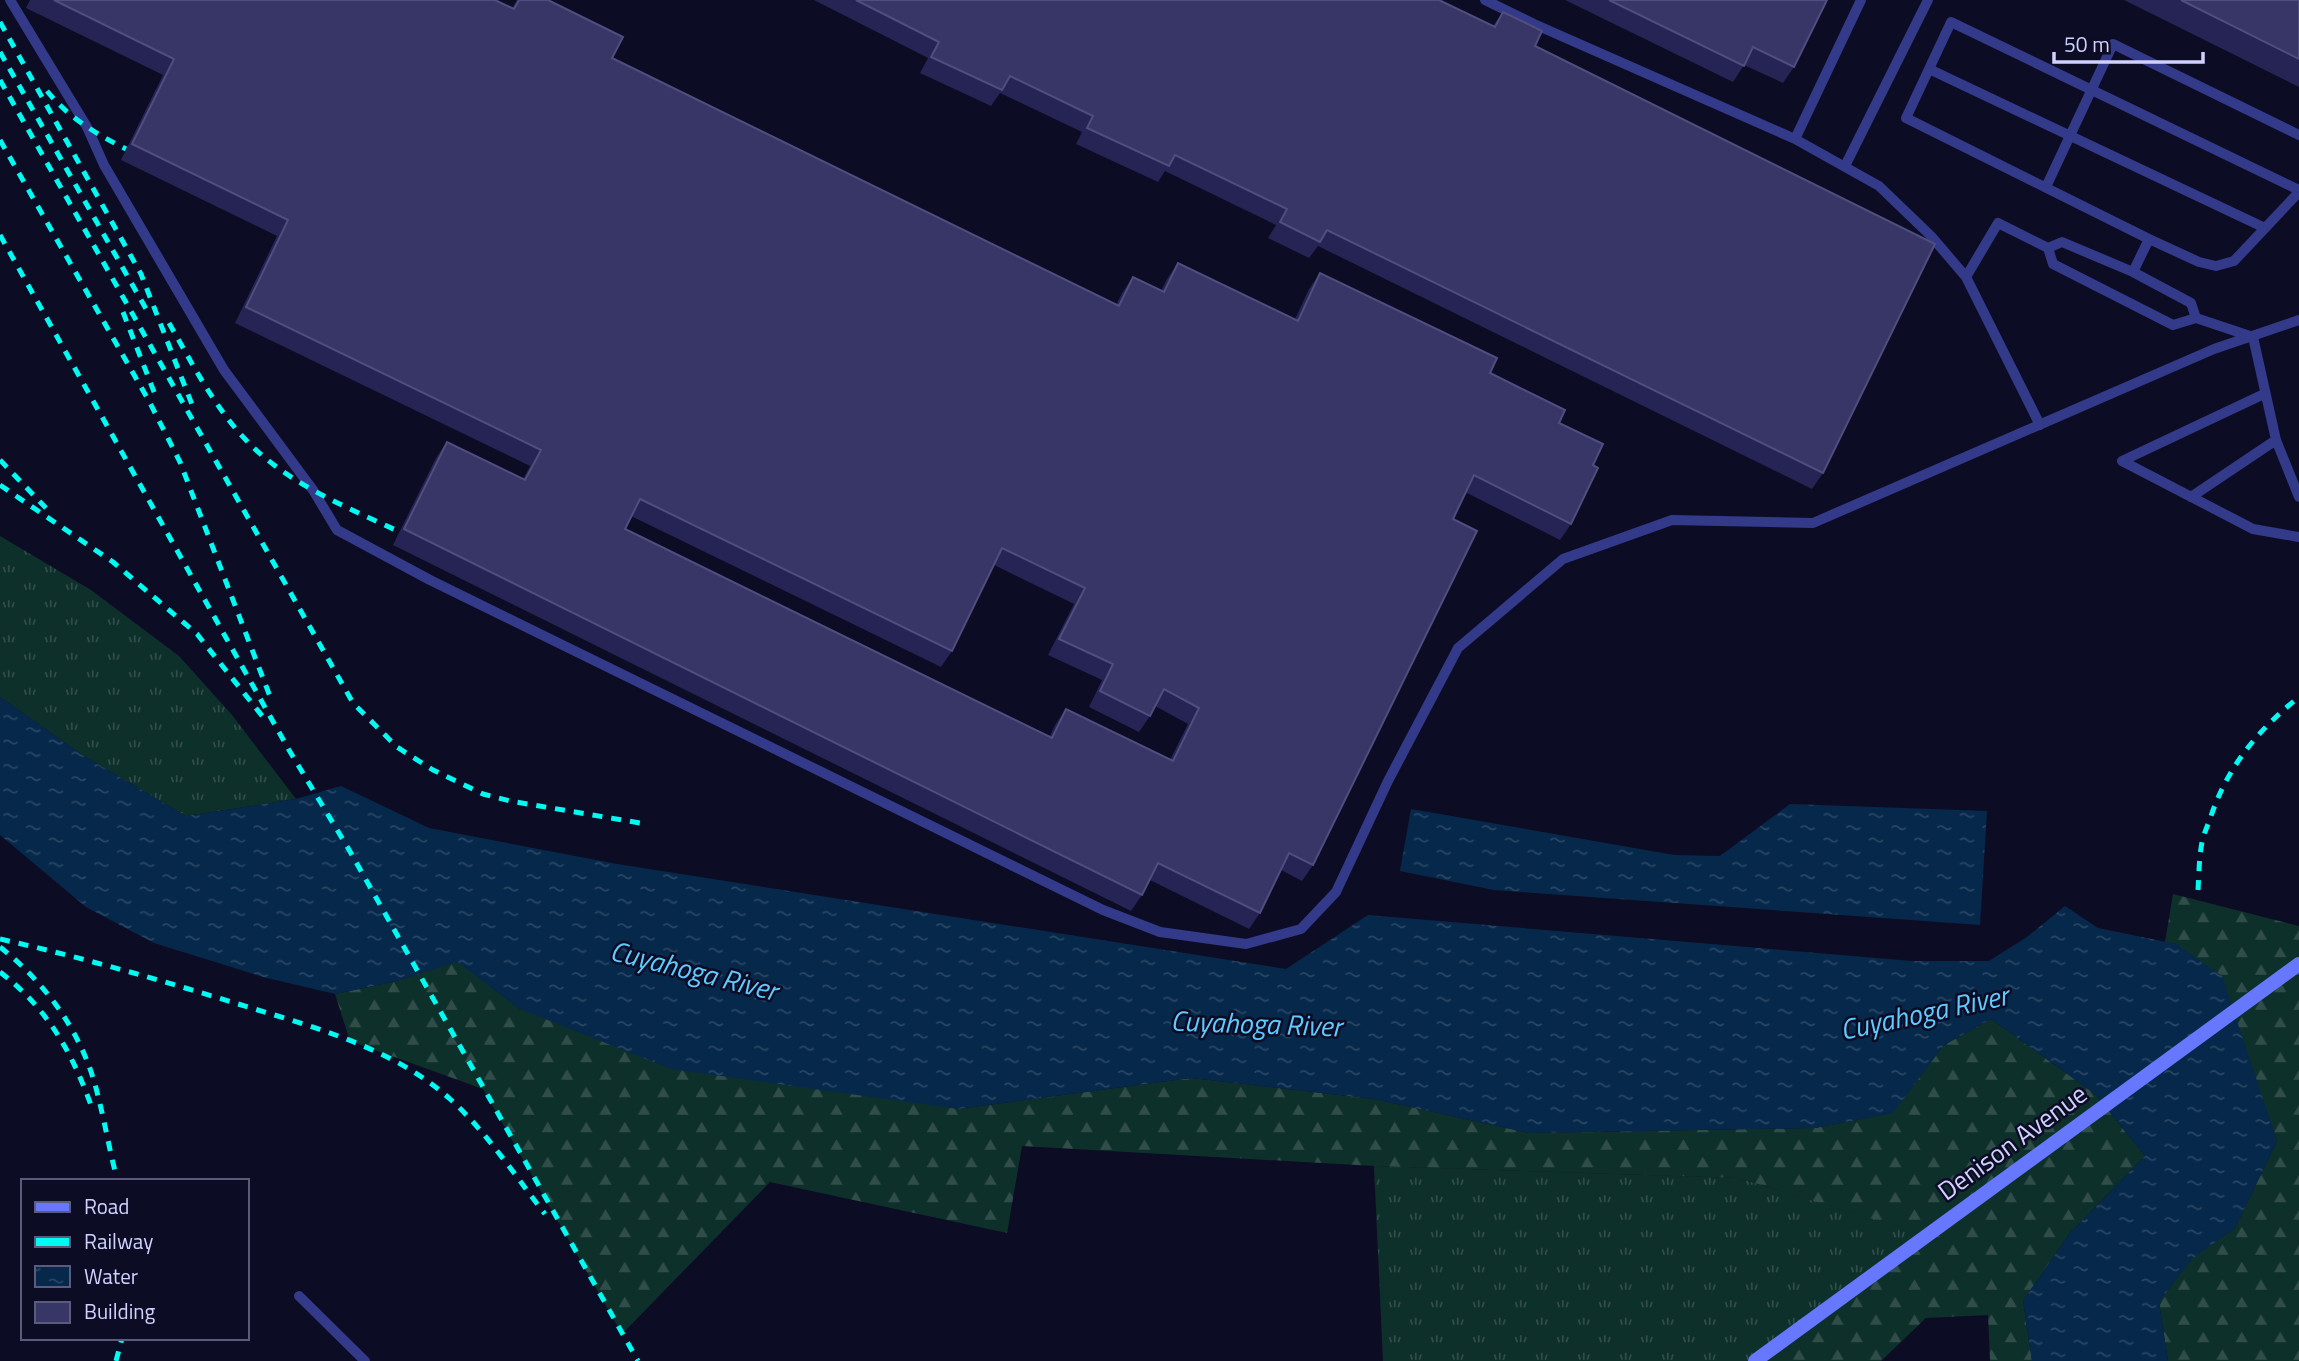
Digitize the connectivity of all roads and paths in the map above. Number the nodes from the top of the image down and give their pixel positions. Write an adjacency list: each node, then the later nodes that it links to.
1 (10, 0): 22 (lane)
2 (1485, 0): 9 (lane)
3 (1861, 0): 9 (lane)
4 (1928, 0): 10 (lane)
5 (1928, 69): 6 (lane); 7 (lane); 11 (lane)
6 (2091, 89): 7 (lane); 8 (lane); 12 (lane)
7 (2070, 135): 11 (lane); 13 (lane)
8 (2299, 135)
9 (1795, 139): 10 (lane)
10 (1844, 166): 17 (lane)
11 (2046, 187): 14 (lane)
12 (2299, 191): 13 (lane)
13 (2265, 228): 14 (lane)
14 (2149, 239): 16 (lane)
15 (2048, 248): 16 (lane); 17 (lane); 18 (lane)
16 (2133, 272): 18 (lane)
17 (1966, 277): 22 (lane)
18 (2196, 318): 20 (lane)
19 (2299, 320): 20 (lane)
20 (2253, 337): 21 (lane); 22 (lane)
21 (2264, 394): 23 (lane); 24 (lane)
22 (2040, 425)
23 (2276, 440): 24 (lane); 25 (lane)
24 (2191, 497): 26 (lane)
25 (2299, 497)
26 (2299, 537)
27 (2299, 964): 30 (main road, Denison Avenue)
28 (299, 1296): 29 (lane)
29 (365, 1361)
30 (1755, 1361)

